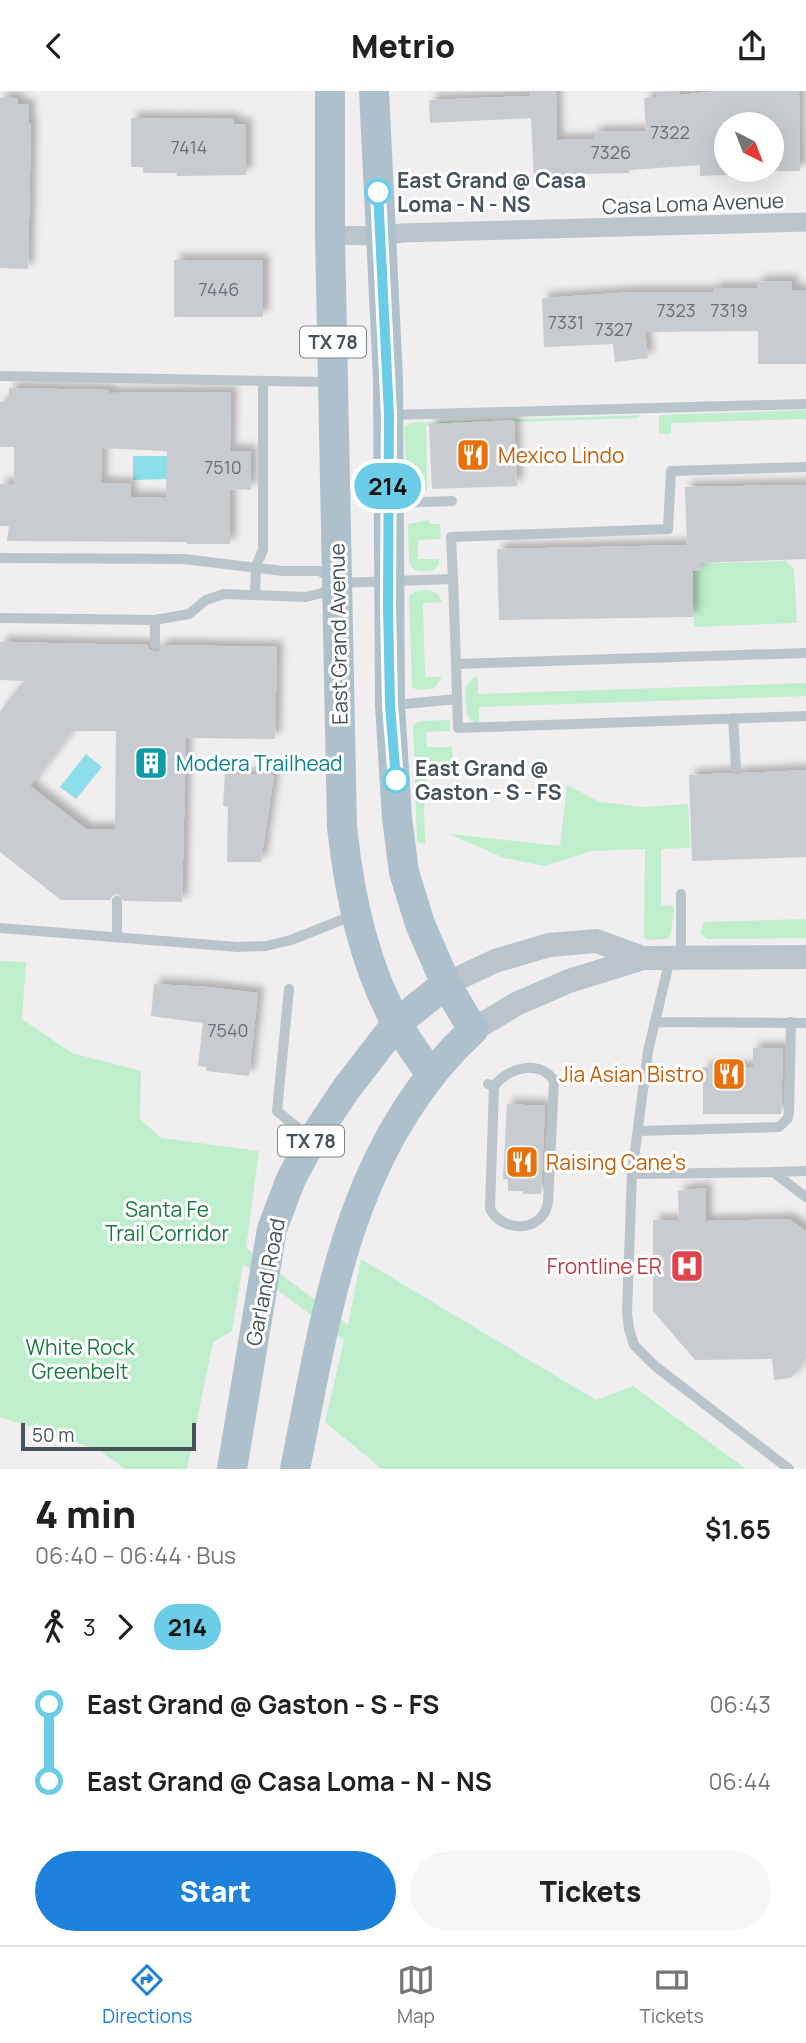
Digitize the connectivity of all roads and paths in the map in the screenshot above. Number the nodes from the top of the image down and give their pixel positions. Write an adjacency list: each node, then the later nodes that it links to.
1 (330, 91): 4 (main road, East Grand Avenue / TX 78)
2 (374, 91): 5 (main road, TX 78)
3 (806, 222): 5 (street, Casa Loma Avenue)
4 (330, 235): 5 (street, Casa Loma Avenue); 8 (main road, East Grand Avenue / TX 78)
5 (380, 236): 10 (main road, TX 78)
6 (0, 376): 7 (lane)
7 (263, 381): 8 (lane); 15 (lane)
8 (334, 383): 18 (main road, East Grand Avenue / TX 78)
9 (806, 404): 10 (lane)
10 (389, 415): 13 (main road, TX 78)
11 (806, 467): 16 (lane)
12 (452, 501): 13 (lane)
13 (388, 503): 17 (main road, TX 78)
14 (0, 558): 15 (lane)
15 (256, 566): 18 (lane); 19 (lane)
16 (453, 579): 17 (lane); 24 (lane)
17 (388, 581): 18 (lane); 26 (main road, TX 78)
18 (337, 583): 19 (lane); 32 (main road, East Grand Avenue / TX 78)
19 (255, 595): 21 (lane)
20 (0, 618): 21 (lane)
21 (155, 621): 22 (lane)
22 (155, 645)
23 (806, 653): 24 (lane)
24 (456, 664): 25 (lane)
25 (457, 699): 26 (lane); 28 (lane)
26 (390, 705): 38 (main road, TX 78)
27 (806, 716): 28 (lane)
28 (733, 718): 29 (lane)
29 (736, 768)
30 (681, 894): 37 (lane)
31 (117, 901): 34 (lane)
32 (357, 913): 34 (lane); 42 (main road, East Grand Avenue / TX 78)
33 (0, 928): 34 (lane)
34 (117, 937)
35 (806, 957): 37 (street)
36 (643, 958): 37 (street); 38 (street); 44 (street)
37 (676, 958): 40 (lane)
38 (446, 984): 42 (main road, Garland Road / TX 78); 44 (main road, TX 78)
39 (289, 989): 48 (lane)
40 (656, 1022): 41 (lane); 47 (lane)
41 (791, 1022): 43 (lane); 47 (lane)
42 (397, 1023): 45 (main road, East Grand Avenue / TX 78); 48 (main road, Garland Road / TX 78)
43 (806, 1023)
44 (473, 1030): 45 (main road)
45 (430, 1073): 54 (main road)
46 (491, 1085): 46 (lane)
47 (638, 1131): 51 (lane)
48 (312, 1140): 53 (main road, Garland Road / TX 78)
49 (806, 1171): 50 (lane)
50 (773, 1172): 51 (lane); 52 (lane)
51 (632, 1174): 55 (lane)
52 (806, 1197)
53 (232, 1469)
54 (295, 1469)
55 (789, 1469)

